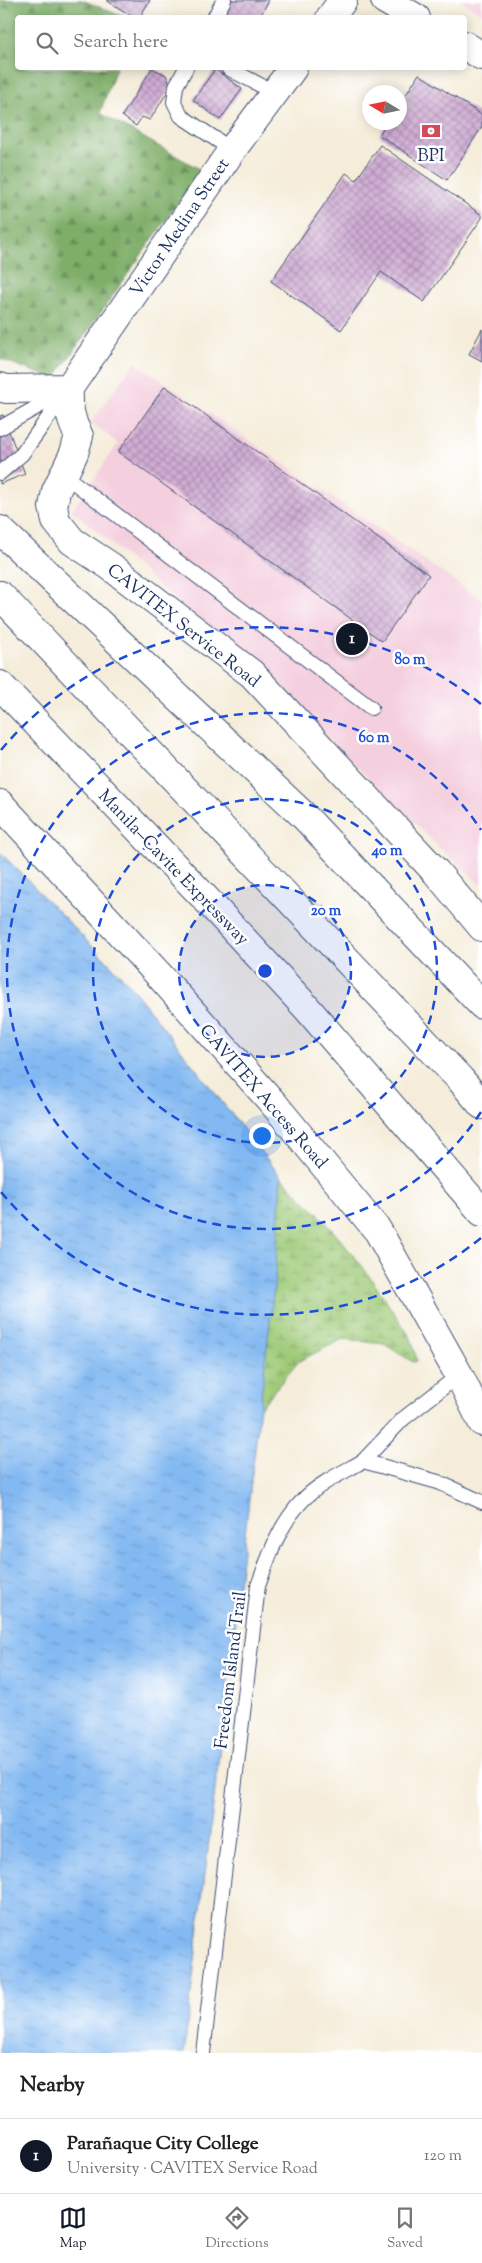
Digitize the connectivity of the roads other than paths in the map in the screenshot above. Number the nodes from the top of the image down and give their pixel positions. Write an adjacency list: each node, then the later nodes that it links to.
1 (224, 0): 4 (lane)
2 (343, 0): 5 (main road)
3 (386, 0): 6 (main road)
4 (216, 15)
5 (332, 15)
6 (411, 15)
7 (185, 70): 11 (lane)
8 (232, 70): 10 (lane)
9 (292, 70): 10 (main road, Victor Medina Street)
10 (275, 92): 11 (main road, Victor Medina Street)
11 (232, 150): 13 (main road, Victor Medina Street)
12 (0, 386): 13 (main road)
13 (69, 388): 14 (lane); 15 (lane); 16 (main road, CAVITEX Service Road)
14 (0, 428)
15 (0, 472)
16 (64, 475): 20 (lane); 22 (main road, CAVITEX Service Road)
17 (0, 530): 23 (main road)
18 (0, 595): 24 (main road)
19 (0, 685): 25 (main road, Manila–Cavite Expressway)
20 (371, 708)
21 (0, 804): 26 (main road, CAVITEX Access Road)
22 (482, 927)
23 (482, 1004)
24 (482, 1105)
25 (482, 1212)
26 (460, 1375): 27 (main road, CAVITEX Access Road); 28 (lane, Freedom Island Trail)
27 (482, 1422)
28 (363, 1461): 29 (lane); 30 (lane, Freedom Island Trail)
29 (482, 1502)
30 (203, 2053)

